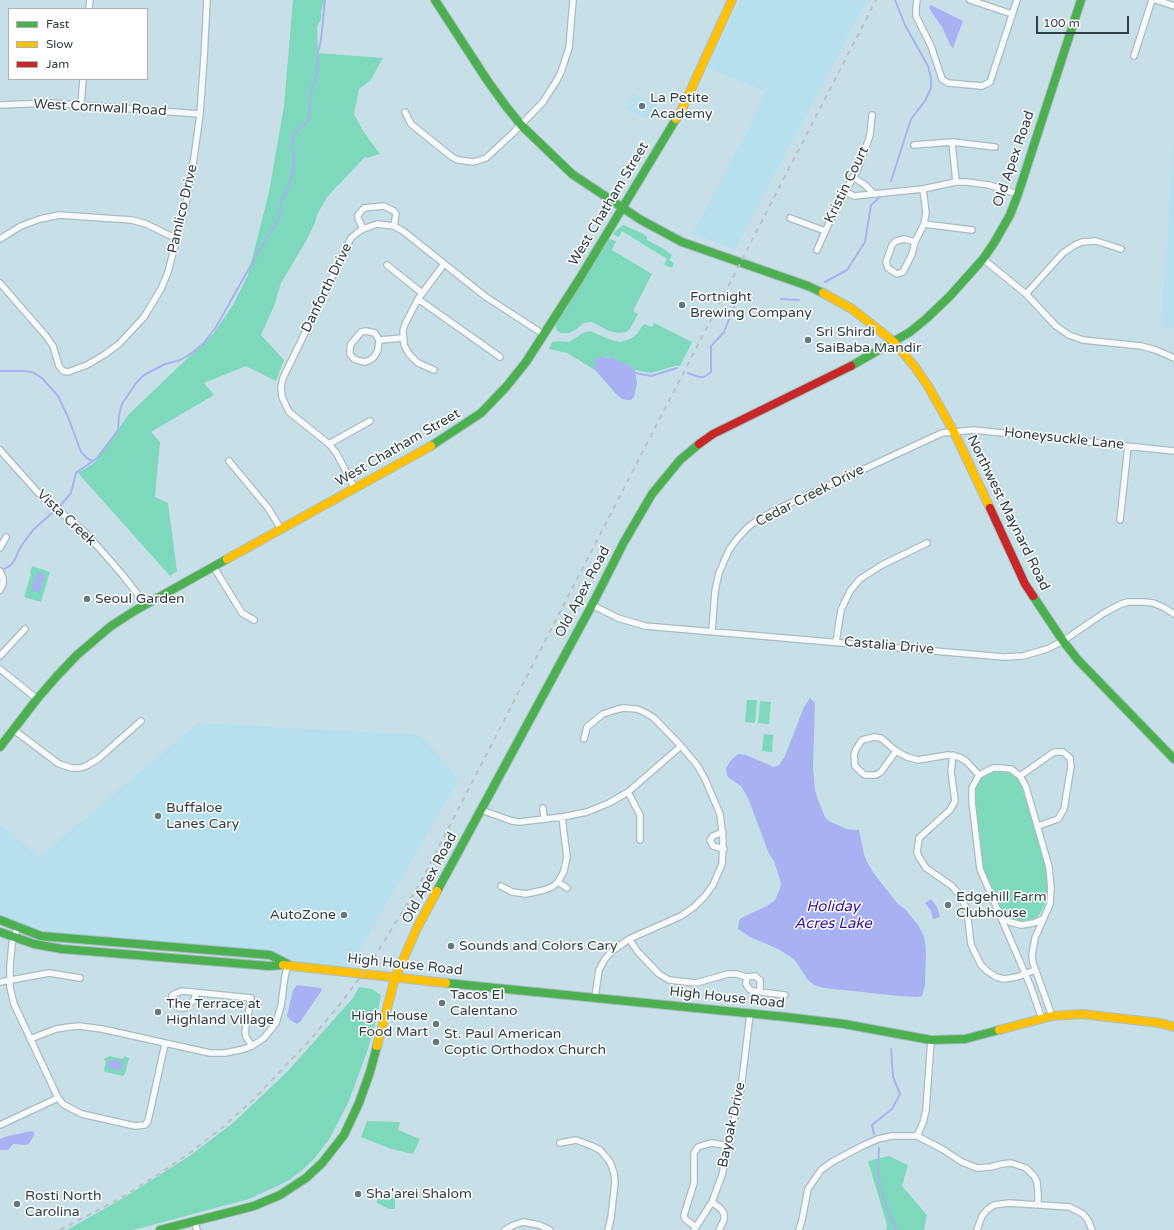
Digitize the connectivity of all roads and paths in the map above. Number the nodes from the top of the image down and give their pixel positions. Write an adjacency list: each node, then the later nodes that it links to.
1 (207, 0): 18 (street, Pamlico Drive)
2 (435, 0): 20 (main road, Northwest Maynard Road)
3 (573, 0): 20 (street)
4 (732, 0): 30 (main road, West Chatham Street)
5 (917, 0): 12 (street)
6 (970, 0): 12 (street)
7 (1017, 0): 12 (street)
8 (1081, 0): 29 (main road, Old Apex Road)
9 (1152, 0): 13 (street)
10 (1156, 0): 11 (street)
11 (1174, 6)
12 (1012, 14)
13 (1134, 56)
14 (83, 80): 16 (street)
15 (0, 105): 16 (street, West Cornwall Road)
16 (81, 105): 18 (street, West Cornwall Road)
17 (405, 112): 20 (street)
18 (200, 114): 37 (street, Pamlico Drive)
19 (872, 115): 24 (street, Kristin Court)
20 (521, 125): 30 (main road, Northwest Maynard Road)
21 (952, 142): 22 (street); 23 (street); 25 (street)
22 (914, 146)
23 (995, 147)
24 (853, 177): 27 (street, Kristin Court); 28 (street)
25 (956, 182): 26 (street); 29 (street)
26 (923, 189): 28 (street); 32 (street)
27 (844, 191): 28 (street); 36 (street, Kristin Court)
28 (874, 194)
29 (1018, 194): 42 (main road, Old Apex Road)
30 (621, 207): 49 (main road, West Chatham Street); 52 (main road, Northwest Maynard Road)
31 (790, 218): 36 (street)
32 (924, 224): 35 (street); 39 (street)
33 (394, 226): 34 (street, Danforth Drive); 34 (street); 43 (street)
34 (363, 228): 58 (street, Danforth Drive)
35 (972, 230)
36 (825, 231): 41 (street, Kristin Court)
37 (177, 239): 38 (street); 45 (street, Pamlico Drive)
38 (0, 240)
39 (915, 242): 39 (street)
40 (1121, 249): 47 (street)
41 (817, 250)
42 (983, 259): 47 (street); 52 (main road, Old Apex Road)
43 (444, 264): 46 (street); 49 (street)
44 (387, 265): 46 (street)
45 (0, 283)
46 (422, 293): 48 (street)
47 (1026, 294): 54 (street)
48 (418, 299): 50 (street); 53 (street)
49 (543, 334): 63 (main road, West Chatham Street)
50 (402, 338): 51 (street); 55 (street)
51 (379, 340): 51 (street)
52 (894, 342): 57 (main road, Northwest Maynard Road); 73 (main road, Old Apex Road)
53 (500, 357)
54 (1174, 358)
55 (434, 370)
56 (370, 421): 58 (street)
57 (954, 432): 59 (street, Honeysuckle Lane); 77 (street, Cedar Creek Drive); 78 (main road, Northwest Maynard Road)
58 (329, 444): 63 (street, Danforth Drive)
59 (1128, 446): 61 (street, Honeysuckle Lane); 64 (street)
60 (0, 450): 72 (street, Vista Creek)
61 (1174, 451)
62 (229, 461): 65 (street)
63 (355, 489): 65 (main road, West Chatham Street)
64 (1120, 520)
65 (281, 529): 69 (main road, West Chatham Street)
66 (6, 537): 68 (street)
67 (927, 543): 79 (street)
68 (0, 548)
69 (213, 566): 72 (main road, West Chatham Street); 75 (street)
70 (0, 571): 71 (street)
71 (0, 590)
72 (146, 605): 82 (main road, West Chatham Street)
73 (592, 606): 77 (street, Castalia Drive); 95 (main road, Old Apex Road)
74 (1174, 614): 78 (street, Castalia Drive)
75 (254, 620)
76 (25, 629): 80 (street)
77 (712, 631): 79 (street, Castalia Drive)
78 (1063, 640): 79 (street, Castalia Drive); 90 (main road, Northwest Maynard Road)
79 (836, 642)
80 (0, 656)
81 (0, 669): 82 (street)
82 (37, 699): 84 (main road, West Chatham Street)
83 (141, 721): 84 (street)
84 (14, 730): 87 (main road, West Chatham Street)
85 (584, 739): 86 (street)
86 (681, 746): 93 (street); 99 (street)
87 (0, 747)
88 (896, 751): 88 (street); 89 (street)
89 (953, 755): 91 (street); 114 (street)
90 (1174, 759)
91 (979, 775): 92 (street); 105 (street)
92 (1020, 776): 98 (street); 98 (street)
93 (628, 792): 96 (street); 100 (street)
94 (543, 808): 97 (street)
95 (481, 810): 97 (street); 117 (main road, Old Apex Road)
96 (562, 817): 97 (street); 102 (street)
97 (544, 819)
98 (1038, 826): 106 (street)
99 (723, 832): 101 (street); 101 (street)
100 (640, 840)
101 (724, 849): 111 (street)
102 (558, 882): 103 (street); 104 (street)
103 (501, 886)
104 (567, 888)
105 (1000, 915): 106 (street); 114 (street)
106 (1043, 919): 113 (street)
107 (0, 920): 108 (main road, High House Road)
108 (17, 928): 110 (street); 112 (main road, High House Road)
109 (0, 932): 110 (main road, High House Road)
110 (14, 938): 112 (main road, High House Road); 118 (street)
111 (629, 939): 115 (street); 123 (street)
112 (288, 964): 117 (main road, High House Road); 133 (street)
113 (1035, 970): 114 (street); 125 (street)
114 (1025, 974): 126 (street)
115 (747, 977): 120 (street); 120 (street)
116 (80, 978): 118 (street)
117 (395, 978): 123 (main road, High House Road); 141 (main road, Old Apex Road)
118 (10, 981): 119 (street); 130 (street)
119 (0, 982)
120 (760, 992): 122 (street)
121 (196, 993): 133 (street)
122 (785, 995)
123 (595, 997): 124 (main road, High House Road)
124 (750, 1014): 131 (main road, High House Road); 138 (street, Bayoak Drive)
125 (1052, 1016): 126 (main road, High House Road); 128 (main road, High House Road)
126 (1042, 1019): 131 (main road, High House Road)
127 (1174, 1022): 128 (main road, High House Road)
128 (1160, 1023): 129 (main road, High House Road)
129 (1174, 1027)
130 (30, 1039): 132 (street); 134 (street)
131 (931, 1040): 136 (street)
132 (165, 1044): 133 (street); 134 (street)
133 (252, 1046)
134 (58, 1098): 135 (street)
135 (0, 1124)
136 (917, 1136): 140 (street); 148 (street)
137 (560, 1143): 146 (street)
138 (729, 1146): 139 (street, Bayoak Drive); 142 (street)
139 (712, 1202): 142 (street, Bayoak Drive); 147 (street)
140 (1038, 1205): 149 (street); 150 (street)
141 (196, 1226): 143 (main road, Old Apex Road)
142 (695, 1229)
143 (160, 1230)
144 (505, 1230): 145 (street)
145 (550, 1230)
146 (608, 1230)
147 (719, 1230)
148 (799, 1230)
149 (977, 1230)
150 (1092, 1230)

